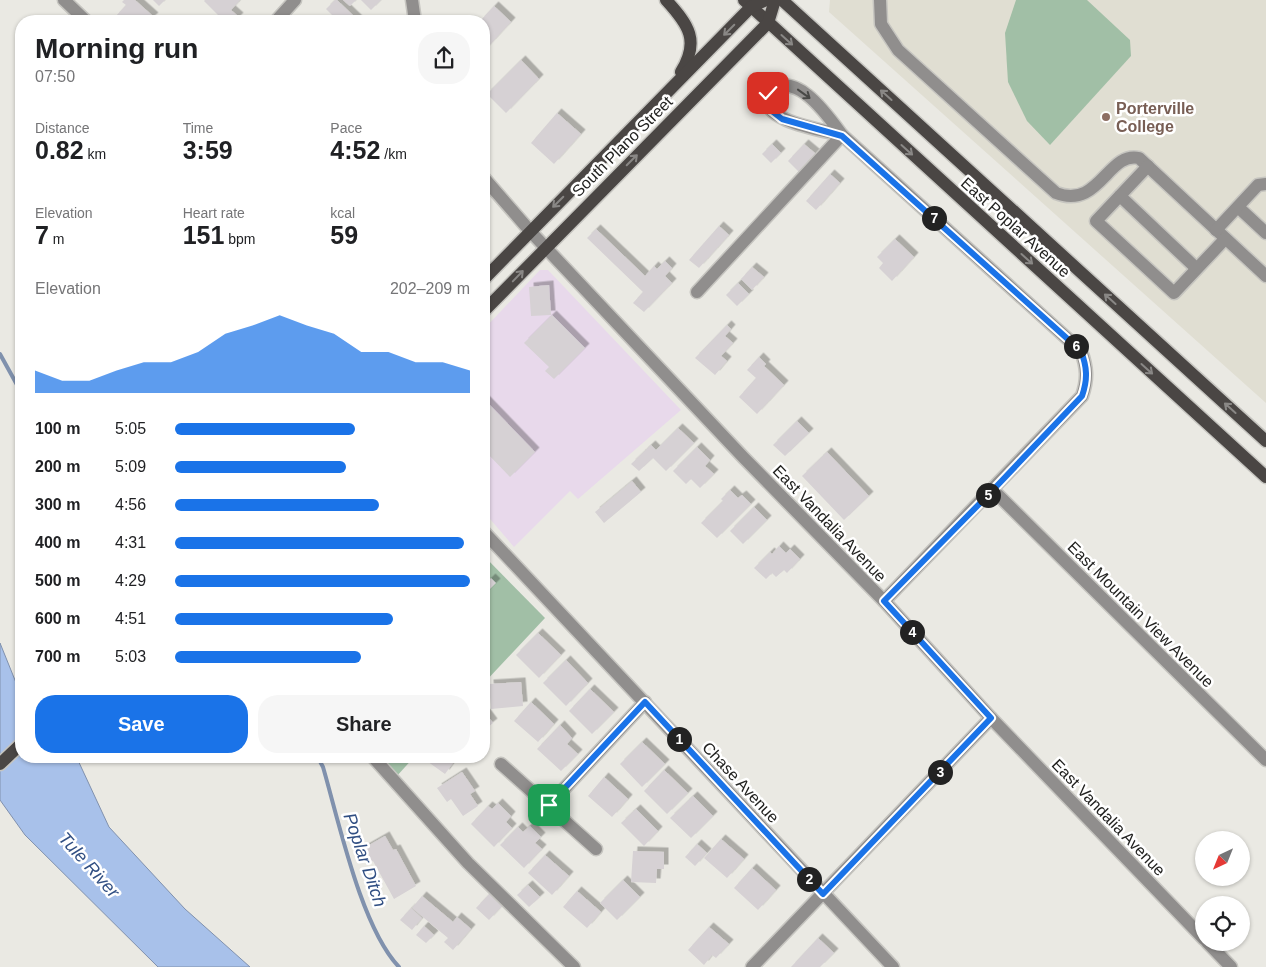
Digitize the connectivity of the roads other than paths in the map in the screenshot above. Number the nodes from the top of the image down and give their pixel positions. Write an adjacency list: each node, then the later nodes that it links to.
1 (295, 0): 11 (street)
2 (412, 0): 12 (street)
3 (666, 0): 14 (main road)
4 (766, 0): 9 (main road, South Plano Street)
5 (775, 0): 13 (main road, South Plano Street)
6 (782, 0): 29 (main road, East Poplar Avenue, one-way to 6)
7 (880, 0): 16 (street)
8 (73, 3): 10 (street)
9 (748, 3): 13 (main road, East Poplar Avenue); 14 (main road, South Plano Street, one-way to 14)
10 (82, 15)
11 (281, 15)
12 (414, 15)
13 (768, 23): 23 (main road, South Plano Street, one-way to 13); 30 (main road, East Poplar Avenue, one-way to 30)
14 (667, 93): 23 (main road, South Plano Street, one-way to 23)
15 (842, 136): 15 (street, one-way to 15); 27 (street); 31 (street)
16 (1148, 166): 19 (street); 22 (street)
17 (1266, 184): 20 (street)
18 (490, 185): 23 (street, East Vandalia Avenue)
19 (1120, 196): 24 (street); 24 (street)
20 (1238, 207): 21 (street); 22 (street)
21 (1266, 233)
22 (1221, 235): 24 (street); 26 (street)
23 (538, 238): 25 (main road, South Plano Street); 28 (main road, South Plano Street, one-way to 23); 33 (street, East Vandalia Avenue)
24 (1196, 268)
25 (490, 274)
26 (1266, 276)
27 (697, 292)
28 (490, 303)
29 (1266, 441)
30 (1266, 477)
31 (993, 490): 33 (street); 37 (street, East Mountain View Avenue)
32 (490, 538): 34 (street, Chase Avenue)
33 (884, 601): 35 (street, East Vandalia Avenue)
34 (645, 702): 41 (street); 43 (street, Chase Avenue)
35 (991, 718): 43 (street); 44 (street, East Vandalia Avenue)
36 (15, 750): 39 (main road)
37 (1266, 760)
38 (378, 763): 46 (street)
39 (0, 764)
40 (501, 764): 41 (street)
41 (549, 805): 42 (street)
42 (596, 849)
43 (823, 894): 47 (street); 48 (street, Chase Avenue)
44 (1195, 930)
45 (1216, 951): 49 (street)
46 (574, 967)
47 (752, 967)
48 (893, 967)
49 (1231, 967)

